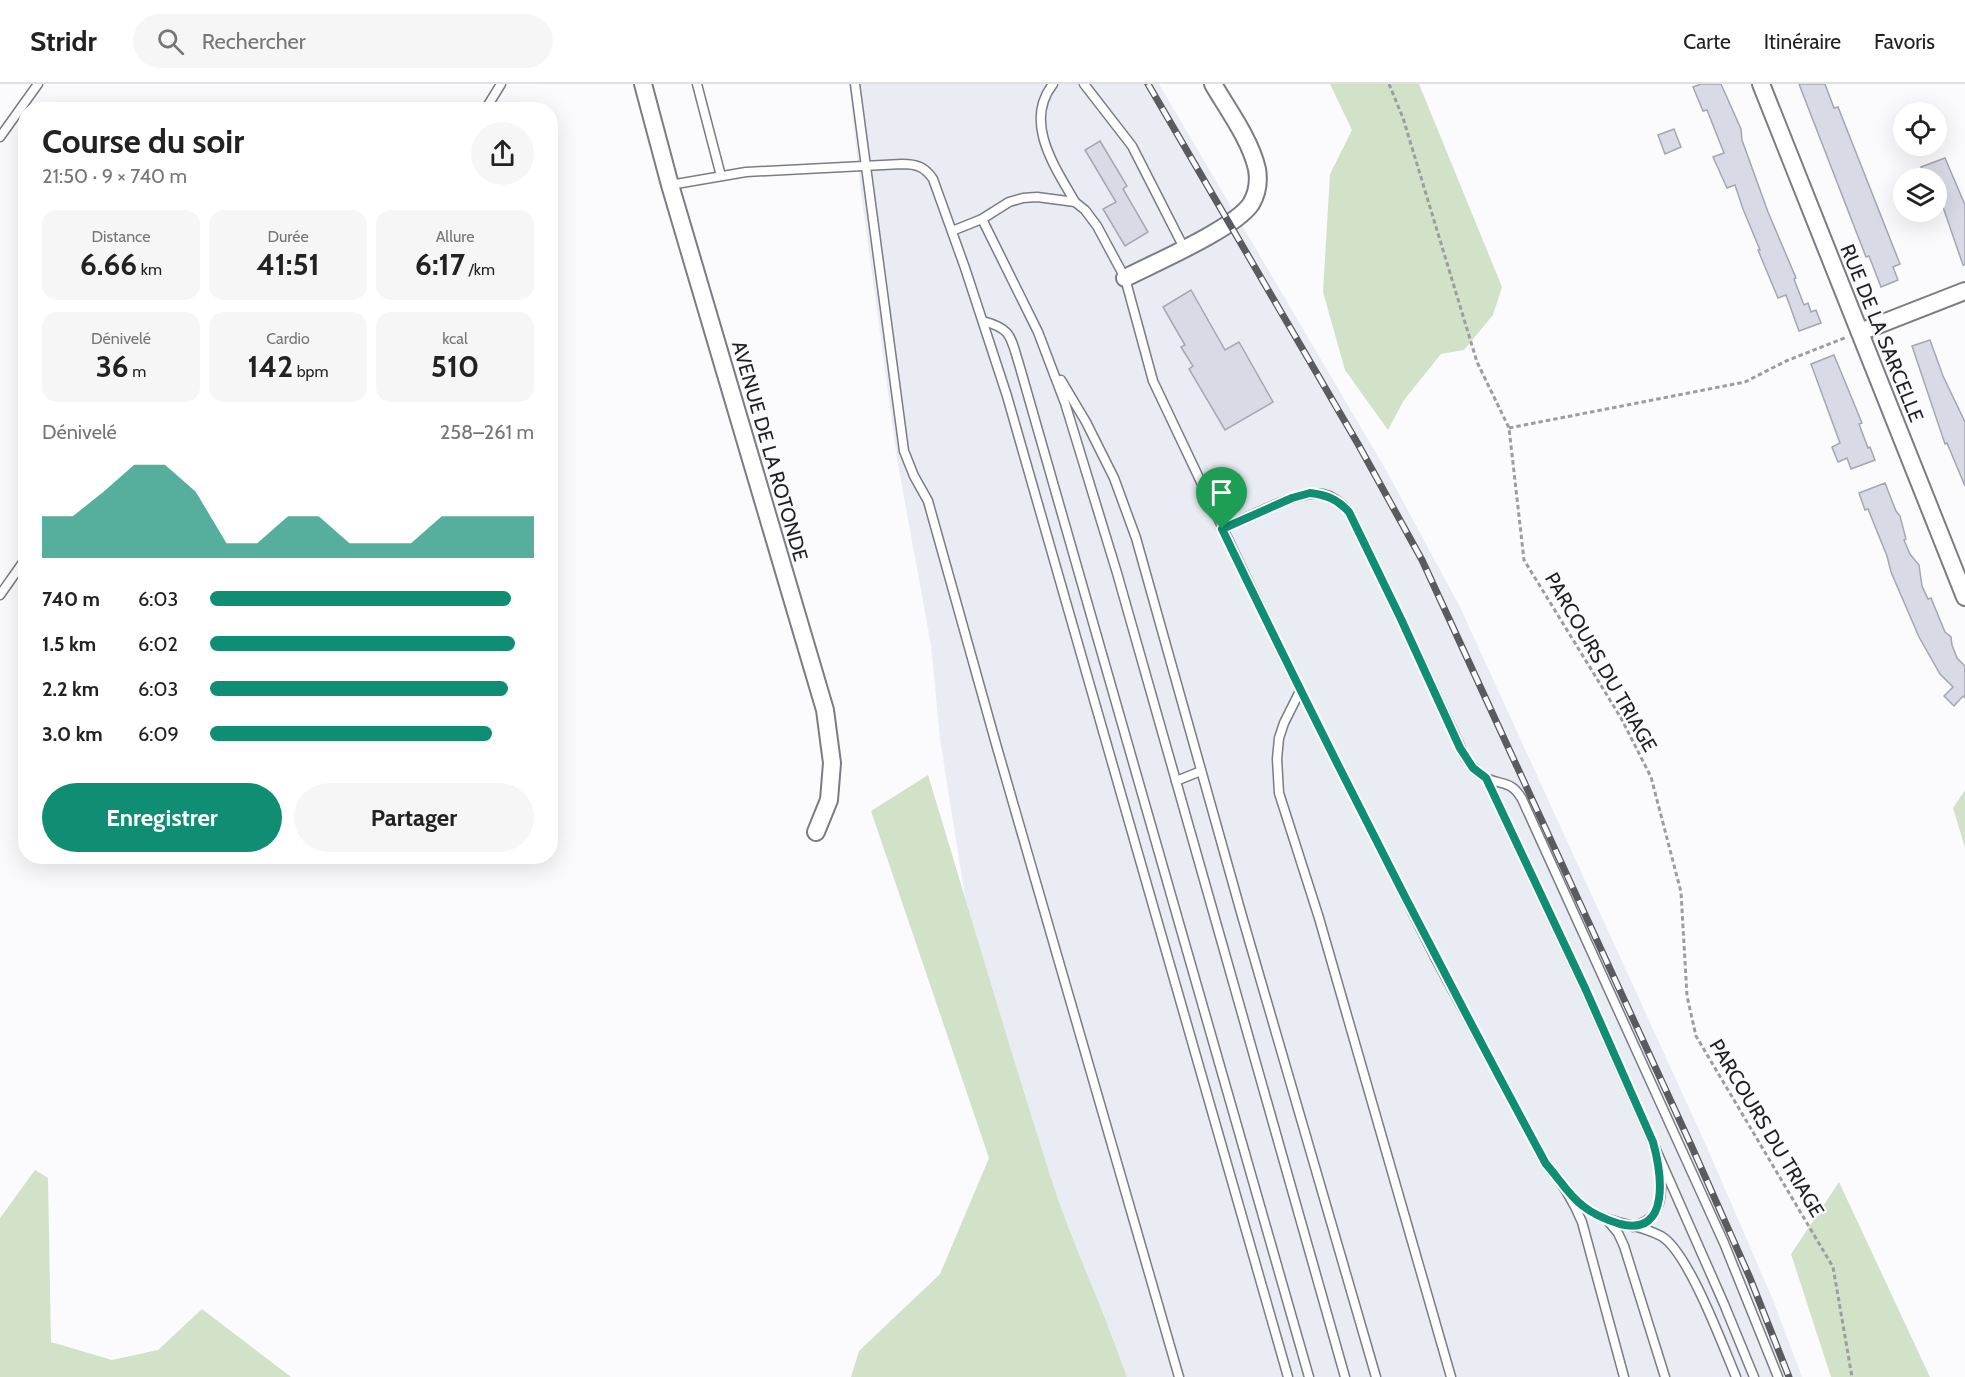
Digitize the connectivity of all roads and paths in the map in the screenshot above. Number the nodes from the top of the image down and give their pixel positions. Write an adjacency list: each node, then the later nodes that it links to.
1 (39, 84): 11 (lane)
2 (501, 84): 12 (lane)
3 (643, 84): 17 (street, AVENUE DE LA ROTONDE)
4 (697, 84): 16 (lane)
5 (855, 84): 15 (lane)
6 (1053, 84): 18 (lane)
7 (1084, 84): 21 (lane)
8 (1213, 84): 21 (street)
9 (1389, 84): 27 (path, PARCOURS DU TRIAGE)
10 (1761, 84): 25 (street, RUE DE LA SARCELLE)
11 (26, 102)
12 (490, 102)
13 (18, 113): 14 (lane)
14 (0, 137)
15 (866, 165): 16 (lane); 20 (lane); 41 (lane)
16 (721, 176): 17 (lane)
17 (670, 185): 36 (street, AVENUE DE LA ROTONDE)
18 (1075, 202): 19 (lane); 22 (lane)
19 (982, 219): 20 (lane); 26 (lane)
20 (952, 231): 24 (lane)
21 (1184, 248): 22 (street)
22 (1125, 278): 28 (lane)
23 (1965, 291): 25 (street)
24 (983, 321): 42 (lane); 43 (lane)
25 (1860, 332): 27 (path); 31 (street, RUE DE LA SARCELLE)
26 (1051, 364): 33 (lane); 35 (lane)
27 (1509, 428): 52 (path, PARCOURS DU TRIAGE)
28 (1222, 529): 32 (lane); 34 (lane)
29 (18, 569): 30 (lane)
30 (0, 595)
31 (1965, 597)
32 (1300, 691): 38 (lane); 46 (lane)
33 (1201, 771): 35 (lane); 45 (lane)
34 (1486, 778): 37 (lane); 51 (lane)
35 (1176, 781): 44 (lane)
36 (816, 832)
37 (1653, 1142): 40 (lane); 50 (lane)
38 (1569, 1193): 39 (lane); 47 (lane)
39 (1607, 1220): 40 (lane); 48 (lane)
40 (1633, 1227): 49 (lane)
41 (1179, 1377)
42 (1288, 1377)
43 (1309, 1377)
44 (1345, 1377)
45 (1376, 1377)
46 (1450, 1377)
47 (1624, 1377)
48 (1665, 1377)
49 (1736, 1377)
50 (1754, 1377)
51 (1778, 1377)
52 (1852, 1377)

